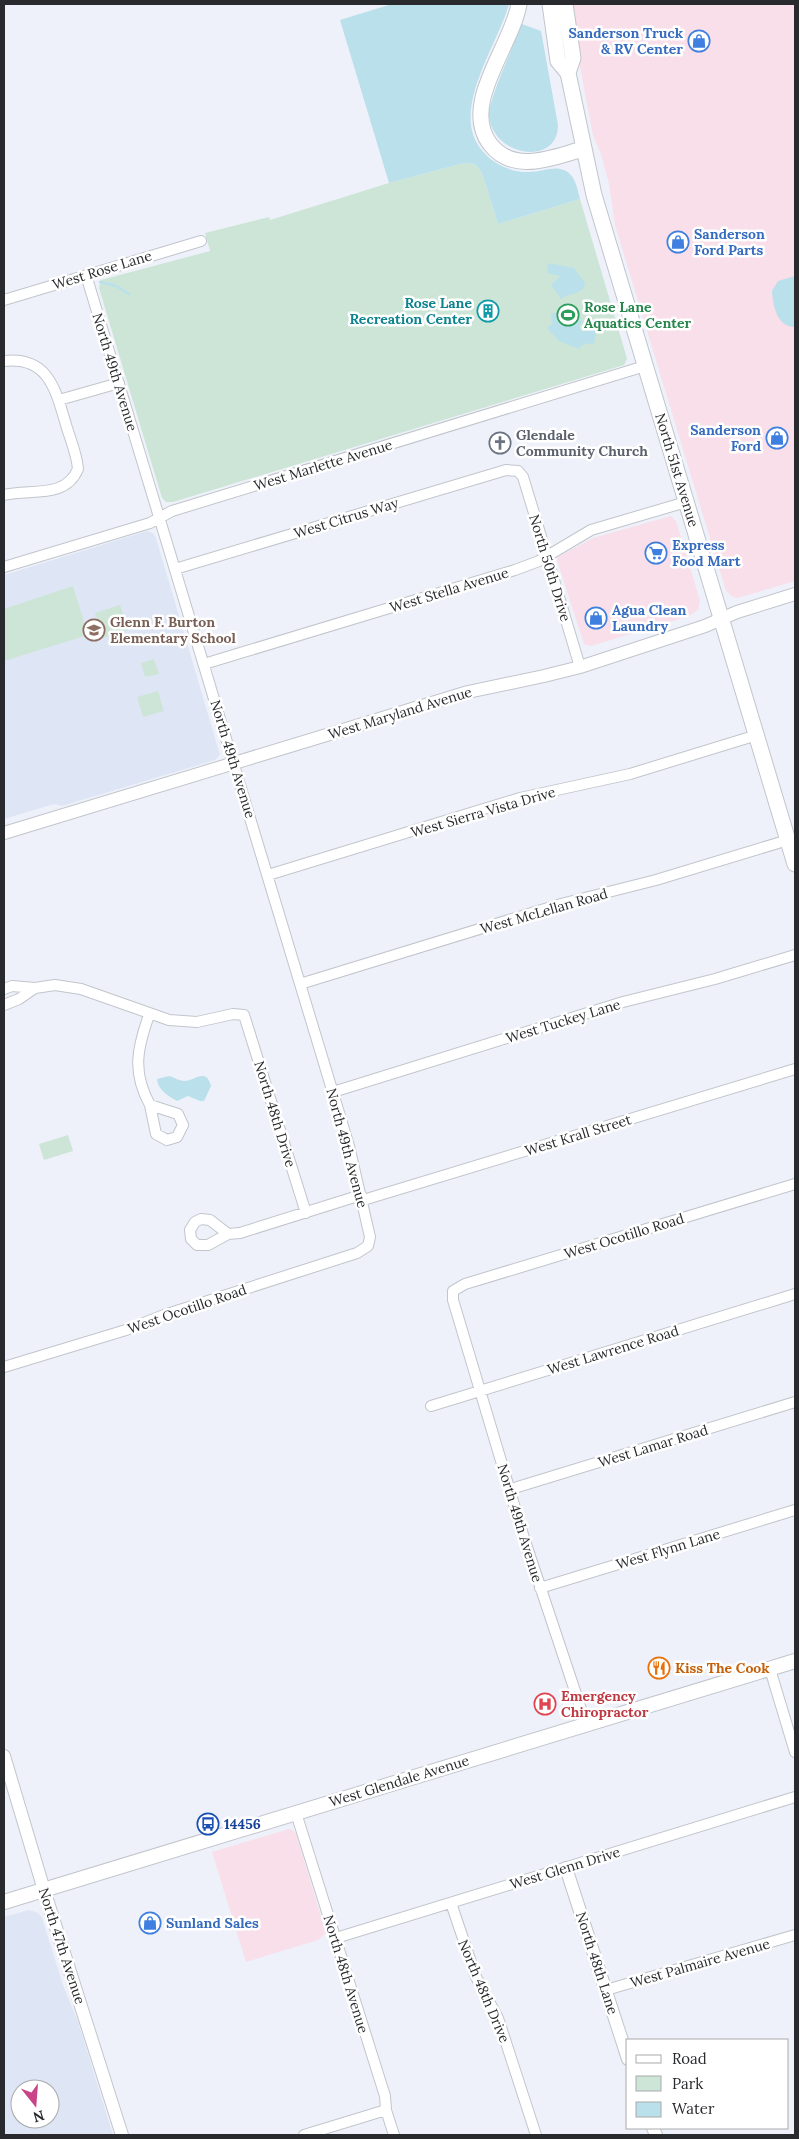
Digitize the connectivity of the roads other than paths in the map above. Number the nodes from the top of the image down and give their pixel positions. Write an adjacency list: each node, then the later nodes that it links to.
1 (520, 4): 5 (main road)
2 (550, 4): 4 (main road, North 51st Avenue)
3 (565, 4): 4 (main road, North 51st Avenue)
4 (568, 73): 5 (main road, North 51st Avenue)
5 (583, 149): 10 (main road, North 51st Avenue)
6 (200, 241): 7 (street, West Rose Lane)
7 (86, 274): 8 (street, West Rose Lane); 11 (street, North 49th Avenue)
8 (4, 300)
9 (4, 361): 12 (street)
10 (645, 366): 15 (main road, North 51st Avenue); 16 (street, West Marlette Avenue)
11 (119, 383): 12 (street); 16 (street, North 49th Avenue)
12 (59, 400): 14 (street)
13 (518, 471): 17 (street, North 50th Drive); 19 (street, West Citrus Way)
14 (4, 495)
15 (686, 502): 17 (street, West Stella Avenue); 21 (main road, North 51st Avenue)
16 (159, 518): 18 (street, West Marlette Avenue); 19 (street, North 49th Avenue)
17 (547, 556): 22 (street, West Stella Avenue); 23 (street, North 50th Drive)
18 (4, 567)
19 (175, 569): 22 (street, North 49th Avenue)
20 (795, 594): 21 (street, West Maryland Avenue)
21 (721, 619): 23 (street, West Maryland Avenue); 24 (main road, North 51st Avenue)
22 (204, 664): 25 (street, North 49th Avenue)
23 (580, 667): 25 (street, West Maryland Avenue)
24 (757, 735): 27 (main road, North 51st Avenue); 29 (street, West Sierra Vista Drive)
25 (234, 763): 26 (street, West Maryland Avenue); 29 (street, North 49th Avenue)
26 (4, 833)
27 (788, 840): 28 (main road, North 51st Avenue); 31 (street, West McLellan Road)
28 (795, 864)
29 (268, 875): 31 (street, North 49th Avenue)
30 (795, 954): 37 (street, West Tuckey Lane)
31 (300, 984): 37 (street, North 49th Avenue)
32 (35, 988): 33 (street); 34 (street); 35 (street)
33 (4, 990)
34 (4, 1005)
35 (149, 1014): 38 (street); 41 (street, North 48th Drive)
36 (795, 1069): 40 (street, West Krall Street)
37 (333, 1092): 40 (street, North 49th Avenue)
38 (150, 1105)
39 (795, 1184): 44 (street, West Ocotillo Road)
40 (361, 1198): 41 (street, West Krall Street); 43 (street, North 49th Avenue)
41 (306, 1213): 42 (street, West Krall Street)
42 (228, 1234)
43 (368, 1246): 46 (street, West Ocotillo Road)
44 (454, 1291): 47 (street, North 49th Avenue)
45 (795, 1294): 47 (street, West Lawrence Road)
46 (4, 1367)
47 (480, 1390): 49 (street, West Lawrence Road); 50 (street, North 49th Avenue)
48 (795, 1402): 50 (street, West Lamar Road)
49 (431, 1406)
50 (511, 1489): 52 (street, North 49th Avenue)
51 (795, 1510): 52 (street, West Flynn Lane)
52 (540, 1588): 55 (street, North 49th Avenue)
53 (795, 1661): 54 (main road, West Glendale Avenue)
54 (770, 1669): 55 (main road, West Glendale Avenue); 56 (street)
55 (586, 1724): 59 (main road, West Glendale Avenue)
56 (795, 1752)
57 (4, 1756): 61 (street, North 47th Avenue)
58 (795, 1797): 60 (street, West Glenn Drive)
59 (296, 1813): 61 (main road, West Glendale Avenue); 65 (street, North 48th Avenue)
60 (566, 1868): 63 (street, West Glenn Drive); 66 (street, North 48th Lane)
61 (44, 1890): 62 (main road, West Glendale Avenue); 69 (street, North 47th Avenue)
62 (4, 1902)
63 (451, 1903): 65 (street, West Glenn Drive); 72 (street, North 48th Drive)
64 (795, 1935): 66 (street, West Palmaire Avenue)
65 (336, 1938): 68 (street, North 48th Avenue)
66 (606, 1990): 67 (street, North 48th Lane)
67 (626, 2053)
68 (386, 2110): 70 (street); 71 (street, North 48th Avenue)
69 (122, 2135)
70 (304, 2135)
71 (394, 2135)
72 (536, 2135)

